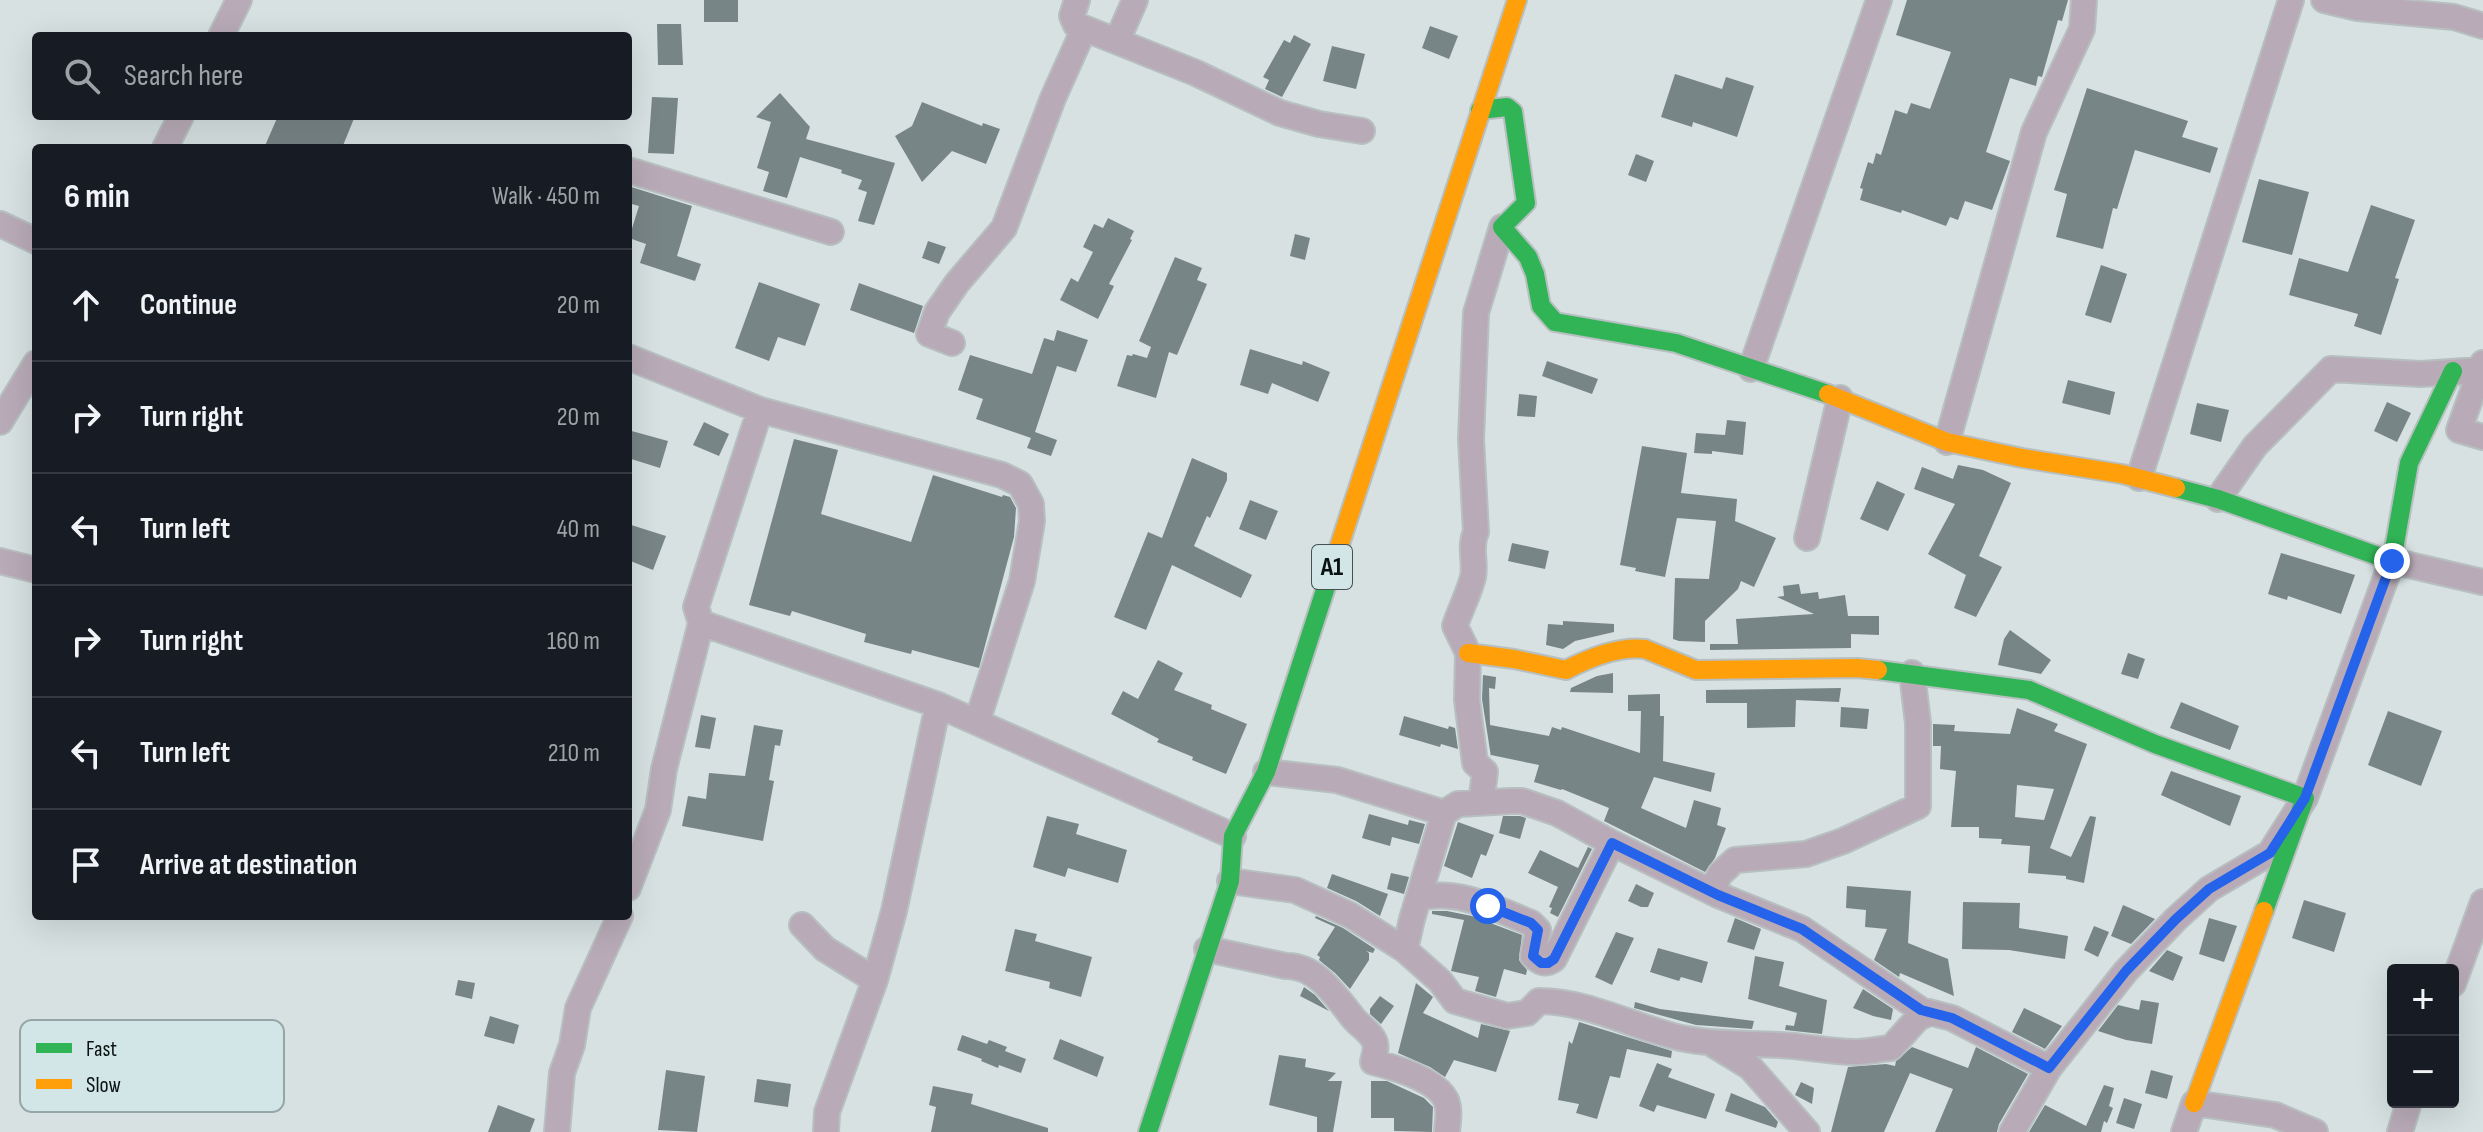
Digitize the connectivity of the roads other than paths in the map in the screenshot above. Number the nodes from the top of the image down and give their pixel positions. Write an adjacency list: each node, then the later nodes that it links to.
1 (239, 0): 11 (street)
2 (1077, 0): 10 (street)
3 (1135, 0): 12 (street)
4 (1517, 0): 13 (main road, A1)
5 (1879, 0): 25 (street)
6 (2084, 0): 32 (street)
7 (2291, 0): 33 (street)
8 (2324, 0): 9 (street)
9 (2483, 26)
10 (1084, 29): 12 (street); 22 (street)
11 (223, 32)
12 (1117, 41): 15 (street)
13 (1480, 110): 19 (main road); 45 (main road, A1)
14 (179, 120): 16 (street)
15 (1362, 131)
16 (167, 144)
17 (632, 171): 20 (street)
18 (0, 224): 21 (street)
19 (1502, 227): 25 (main road); 41 (street)
20 (831, 232)
21 (32, 239)
22 (952, 343)
23 (632, 359): 29 (street)
24 (2482, 366): 27 (street); 31 (street)
25 (1751, 369): 28 (main road)
26 (32, 370): 30 (street)
27 (2453, 371): 34 (street); 37 (main road)
28 (1840, 398): 32 (main road); 35 (street)
29 (760, 410): 40 (street); 44 (street)
30 (0, 422)
31 (2483, 437)
32 (1947, 442): 33 (main road)
33 (2139, 478): 34 (main road)
34 (2218, 499): 37 (main road)
35 (1807, 538)
36 (0, 561): 38 (street)
37 (2392, 561): 39 (street); 46 (street)
38 (32, 569)
39 (2483, 582)
40 (701, 623): 43 (street); 51 (street)
41 (1468, 653): 42 (main road); 47 (street)
42 (1912, 673): 46 (main road); 53 (street)
43 (938, 705): 44 (street); 61 (street)
44 (977, 722): 49 (street)
45 (1266, 772): 48 (street); 49 (main road, A1)
46 (2305, 798): 64 (street); 65 (main road)
47 (1481, 803): 48 (street); 50 (street)
48 (1444, 813): 54 (street)
49 (1233, 836): 52 (main road, A1)
50 (1612, 843): 53 (street); 54 (street)
51 (632, 875)
52 (1230, 881): 58 (main road, A1); 59 (street)
53 (1712, 891): 62 (street)
54 (1419, 898): 59 (street)
55 (2483, 902): 60 (street)
56 (618, 920): 67 (street)
57 (802, 925): 61 (street)
58 (1207, 949): 69 (main road, A1); 70 (street)
59 (1405, 950): 63 (street)
60 (2459, 968)
61 (875, 980): 68 (street)
62 (1929, 1013): 63 (street); 64 (street)
63 (1709, 1041): 71 (street)
64 (2049, 1068): 72 (street)
65 (2194, 1103): 73 (street); 74 (street)
66 (2407, 1108): 75 (street)
67 (557, 1132)
68 (826, 1132)
69 (1148, 1132)
70 (1447, 1132)
71 (1807, 1132)
72 (2012, 1132)
73 (2184, 1132)
74 (2315, 1132)
75 (2400, 1132)

